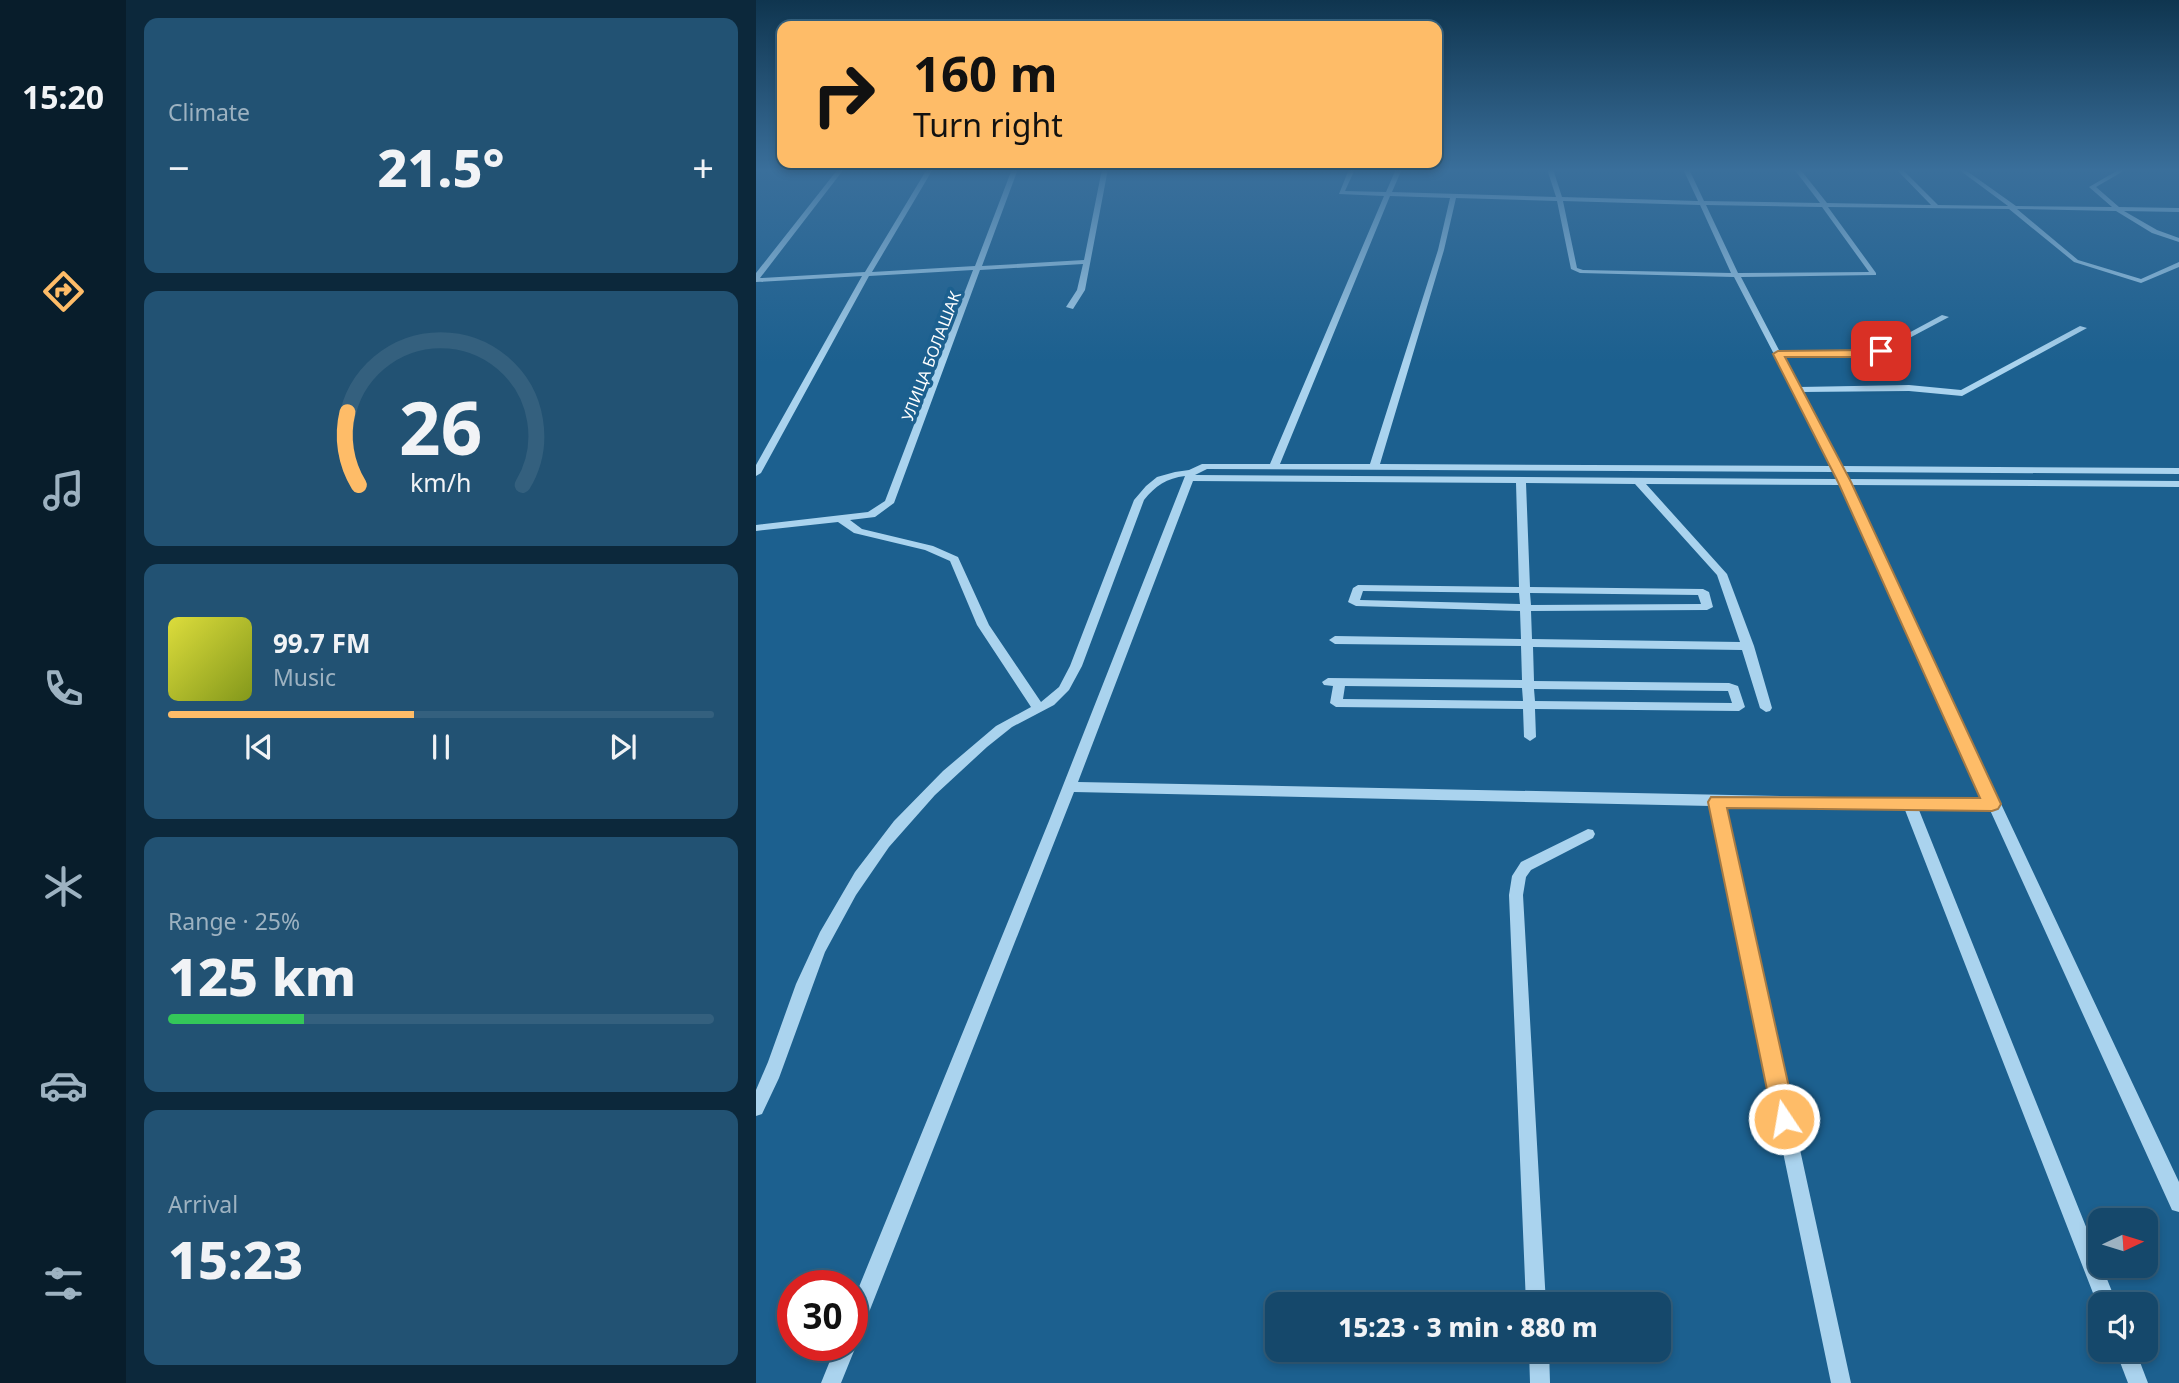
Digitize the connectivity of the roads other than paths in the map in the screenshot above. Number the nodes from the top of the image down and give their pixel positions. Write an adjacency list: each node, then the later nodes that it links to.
1 (791, 234): 18 (street)
2 (891, 234): 16 (street)
3 (992, 234): 15 (street, УЛИЦА БОЛАШАК)
4 (1093, 234): 13 (street)
5 (1371, 234): 25 (street)
6 (1445, 234): 26 (street)
7 (1568, 234): 17 (street)
8 (1717, 234): 17 (street)
9 (1845, 234): 17 (street)
10 (2043, 234): 14 (street)
11 (2157, 234): 12 (street)
12 (2179, 240)
13 (1087, 262): 15 (street); 19 (street)
14 (2179, 264)
15 (980, 267): 16 (street); 36 (street, УЛИЦА БОЛАШАК)
16 (867, 274): 18 (street); 30 (street)
17 (1736, 275): 22 (street)
18 (756, 279)
19 (1070, 307)
20 (1945, 317): 22 (street)
21 (2083, 328): 23 (street)
22 (1778, 354): 23 (street)
23 (1798, 390): 24 (street)
24 (1833, 458): 27 (street); 28 (street); 32 (street)
25 (1274, 466): 26 (street); 31 (street)
26 (1374, 467): 27 (street)
27 (1817, 470): 32 (street)
28 (1861, 470): 29 (street); 32 (street)
29 (2179, 471)
30 (756, 473)
31 (1190, 476): 33 (street); 45 (street); 48 (street)
32 (1842, 476): 34 (street); 35 (street); 50 (street)
33 (1521, 480): 34 (street); 38 (street)
34 (1638, 481): 42 (street)
35 (2179, 484)
36 (841, 519): 37 (street); 45 (street)
37 (756, 528)
38 (1525, 591): 39 (street); 39 (street); 39 (street)
39 (1526, 608): 41 (street)
40 (1335, 640): 41 (street)
41 (1526, 643): 42 (street); 43 (street)
42 (1748, 646): 46 (street)
43 (1529, 684): 44 (street); 44 (street); 44 (street)
44 (1530, 705): 47 (street)
45 (1038, 707): 53 (street)
46 (1766, 708)
47 (1530, 737)
48 (1069, 787): 49 (street); 55 (street)
49 (1717, 802): 51 (street); 63 (street)
50 (1992, 804): 51 (street); 54 (street)
51 (1910, 805): 57 (street)
52 (1588, 834): 56 (street)
53 (756, 1108)
54 (2179, 1203)
55 (868, 1290)
56 (1535, 1292)
57 (2102, 1292)
58 (840, 1361): 61 (street)
59 (1539, 1362): 62 (street)
60 (2130, 1362): 64 (street)
61 (831, 1383)
62 (1540, 1383)
63 (1840, 1383)
64 (2138, 1383)

